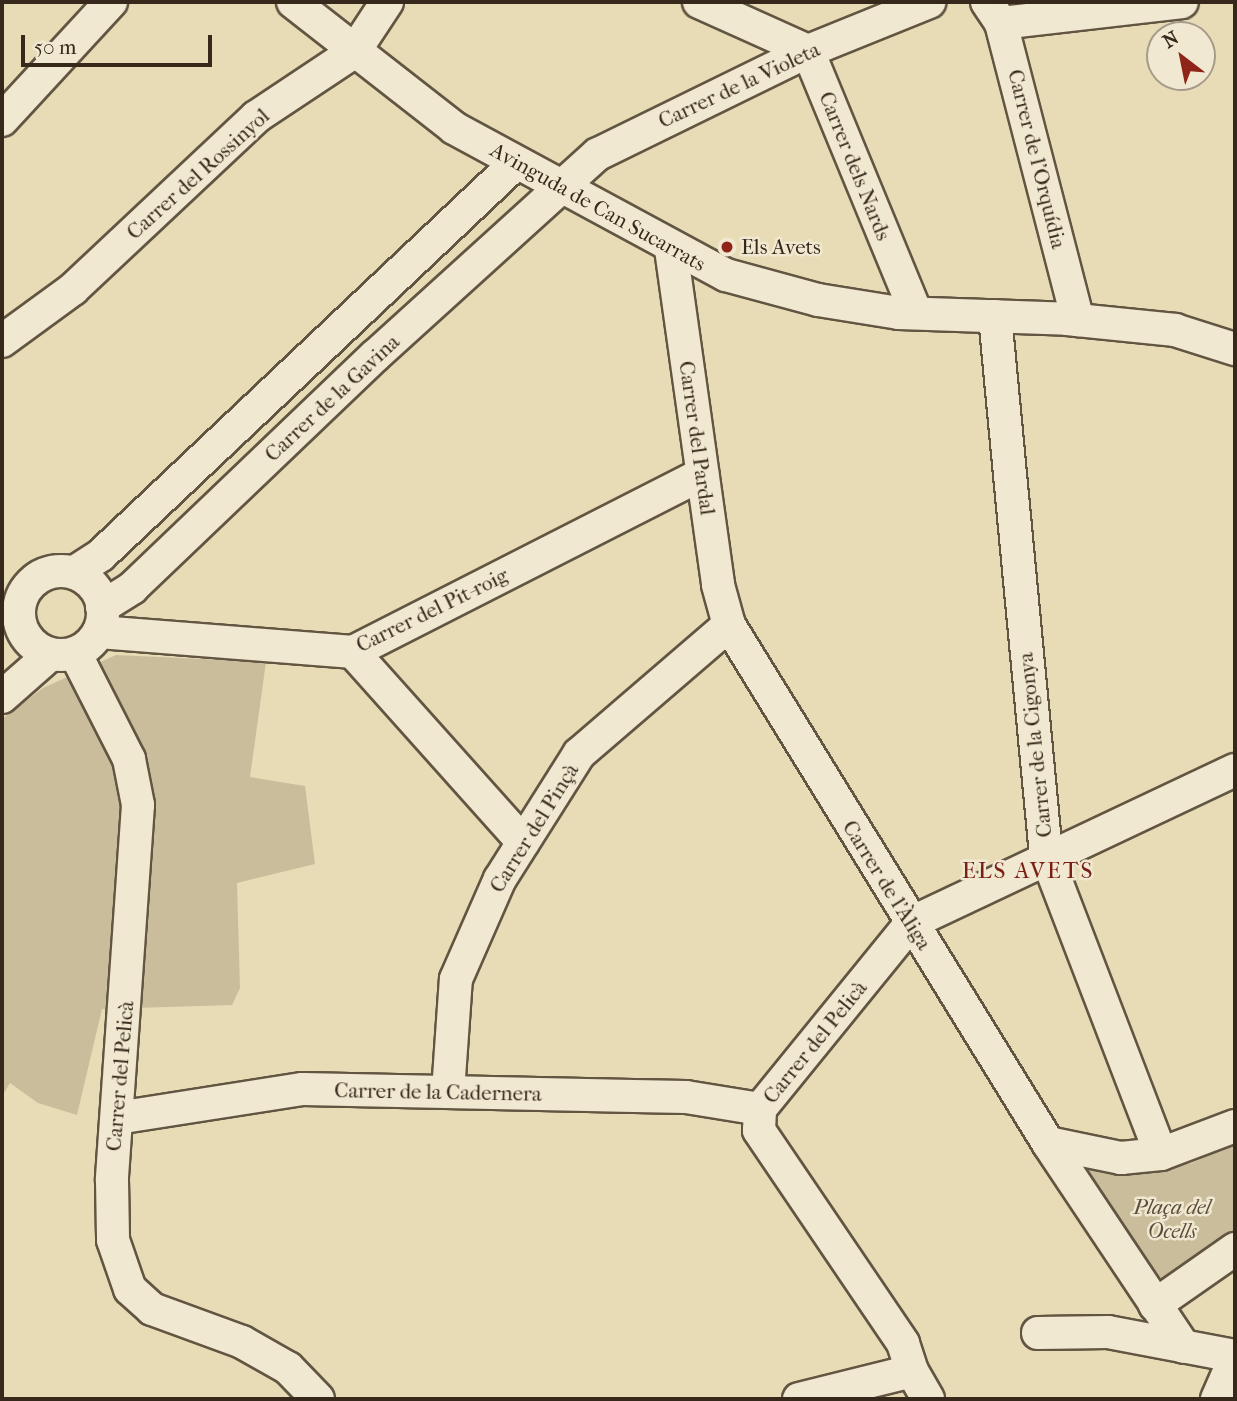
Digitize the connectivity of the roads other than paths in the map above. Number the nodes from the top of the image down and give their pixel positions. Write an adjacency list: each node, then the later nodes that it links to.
1 (111, 2): 10 (street)
2 (293, 2): 9 (street, Avinguda de Can Sucarrats)
3 (387, 2): 9 (street, Carrer del Rossinyol)
4 (699, 2): 8 (street)
5 (929, 2): 8 (street, Carrer de la Violeta)
6 (1182, 2): 7 (street)
7 (994, 12): 16 (street, Carrer de l'Orquídia)
8 (807, 51): 12 (street, Carrer de la Violeta); 14 (street, Carrer dels Nards)
9 (354, 52): 11 (street, Avinguda de Can Sucarrats); 17 (street, Carrer del Rossinyol)
10 (2, 120)
11 (516, 163): 12 (street, Avinguda de Can Sucarrats); 20 (street)
12 (561, 188): 13 (street, Avinguda de Can Sucarrats); 22 (street, Carrer de la Gavina)
13 (671, 250): 14 (street, Avinguda de Can Sucarrats); 19 (street, Carrer del Pardal)
14 (916, 313): 15 (street, Avinguda de Can Sucarrats)
15 (995, 316): 16 (street, Avinguda de Can Sucarrats); 29 (street, Carrer de la Cigonya)
16 (1078, 320): 18 (street, Avinguda de Can Sucarrats)
17 (2, 341)
18 (1234, 358)
19 (702, 474): 23 (street, Carrer del Pardal); 24 (street, Carrer del Pit-roig)
20 (75, 572): 21 (street); 22 (street)
21 (11, 604): 25 (street)
22 (100, 619): 24 (street, Carrer del Pit-roig); 25 (street)
23 (729, 625): 28 (street, Carrer del Pinçà); 30 (street, Carrer de l'Àliga)
24 (353, 652): 28 (street)
25 (63, 654): 26 (street); 33 (street, Carrer del Pelicà)
26 (2, 697)
27 (1235, 770): 29 (street, Carrer del Pelicà)
28 (523, 842): 31 (street, Carrer del Pinçà)
29 (1046, 855): 30 (street, Carrer del Pelicà); 36 (street, Carrer de la Cigonya)
30 (911, 923): 32 (street, Carrer del Pelicà); 35 (street, Carrer de l'Àliga)
31 (448, 1092): 32 (street, Carrer de la Cadernera); 33 (street, Carrer de la Cadernera)
32 (760, 1109): 42 (street, Carrer del Pelicà)
33 (117, 1118): 43 (street, Carrer del Pelicà)
34 (1235, 1126): 36 (street)
35 (1048, 1143): 36 (street); 38 (street, Carrer de l'Àliga)
36 (1161, 1154)
37 (1235, 1249): 38 (street)
38 (1155, 1305): 40 (street, Carrer de l'Àliga)
39 (1038, 1333): 40 (street)
40 (1184, 1346): 41 (street)
41 (1235, 1357): 46 (street)
42 (912, 1371): 44 (street); 45 (street, Carrer del Pelicà)
43 (318, 1399)
44 (799, 1399)
45 (928, 1399)
46 (1217, 1399)

